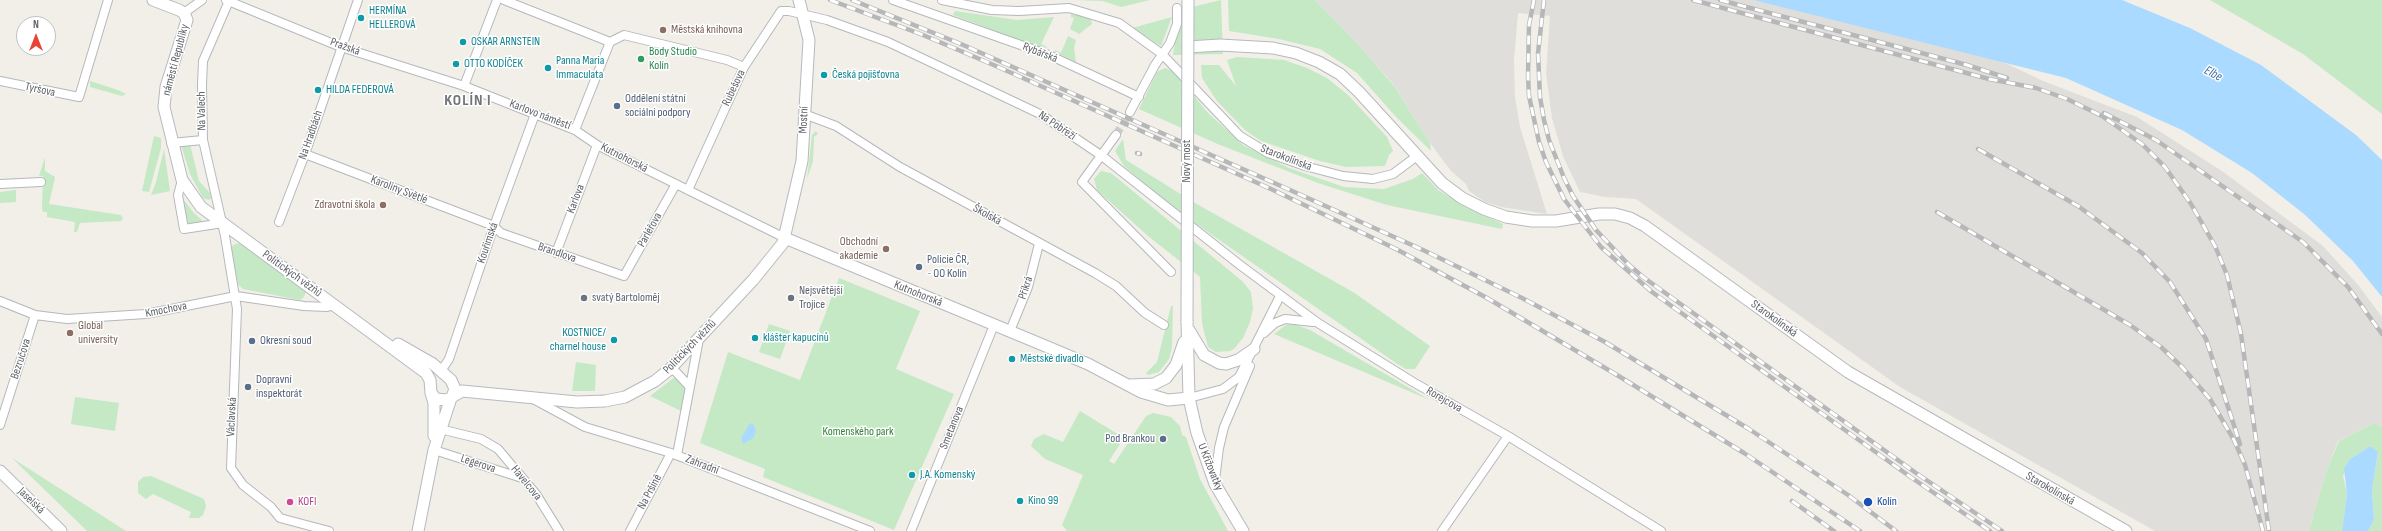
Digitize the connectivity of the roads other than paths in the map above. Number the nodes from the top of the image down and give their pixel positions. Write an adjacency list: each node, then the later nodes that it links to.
1 (153, 0): 13 (street, náměstí Republiky)
2 (202, 0): 13 (street)
3 (227, 0): 16 (street, Pražská); 29 (street, Na Valech)
4 (497, 0): 21 (street)
5 (504, 0): 15 (street)
6 (892, 0): 22 (street, Rybářská)
7 (942, 0): 18 (street, Starokolínská)
8 (1188, 0): 17 (street, Nový most, bridge)
9 (799, 1): 14 (street, Mostní)
10 (107, 2): 20 (street, Tyršova)
11 (358, 2): 16 (street, Na Hradbách)
12 (1177, 8): 18 (street)
13 (184, 13): 26 (street, náměstí Republiky)
14 (802, 14): 19 (street, Rubešova); 25 (street, Mostní); 33 (street, Na Pobřeží)
15 (610, 42): 19 (street); 27 (street, Karlovo náměstí)
16 (341, 47): 21 (street, Pražská); 32 (street, Na Hradbách)
17 (1188, 47): 34 (street, Starokolínská); 57 (street, Nový most, bridge)
18 (1162, 54): 22 (street); 34 (street, Starokolínská)
19 (744, 67): 39 (street, Rubešova)
20 (0, 81)
21 (464, 86): 24 (street, Karlovo náměstí)
22 (1139, 97): 23 (street)
23 (1130, 112)
24 (535, 114): 27 (street, Karlovo náměstí); 42 (street, Kouřimská)
25 (804, 114): 43 (street, Mostní); 44 (street, Školská)
26 (166, 118): 30 (street, Politických vězňů)
27 (575, 130): 31 (street, Kutnohorská)
28 (1116, 135): 33 (street)
29 (203, 140): 30 (street); 41 (street, Na Valech)
30 (171, 143): 35 (street, Politických vězňů)
31 (597, 145): 38 (street, Kutnohorská); 45 (street, Karlova)
32 (305, 154): 40 (street, Na Hradbách); 42 (street, Karoliny Světlé)
33 (1102, 156): 46 (street); 49 (street, Na Pobřeží)
34 (1418, 156): 88 (street, Starokolínská)
35 (182, 180): 41 (street, Politických vězňů); 41 (street, Politických vězňů)
36 (41, 182): 37 (street)
37 (0, 184)
38 (676, 184): 39 (street, Kutnohorská); 47 (street, Parléřova)
39 (688, 190): 43 (street, Kutnohorská)
40 (279, 222)
41 (223, 224): 48 (street); 51 (street, Politických vězňů)
42 (494, 226): 45 (street, Brandlova); 62 (street, Kouřimská)
43 (785, 238): 55 (street, Kutnohorská); 59 (street, Politických vězňů)
44 (1039, 244): 56 (street, Školská); 58 (street, Příkrá)
45 (556, 253): 47 (street, Brandlova)
46 (1171, 272)
47 (624, 276)
48 (236, 296): 51 (street, Kmochova); 52 (street, Kmochova); 79 (street, Václavská)
49 (1280, 296): 53 (street, Rorejcova); 60 (street)
50 (0, 301): 52 (street, Kmochova)
51 (333, 305): 54 (street, Politických vězňů)
52 (35, 315): 70 (street, Bezručova)
53 (1318, 323): 60 (street); 72 (street, Rorejcova)
54 (362, 324): 62 (street, Politických vězňů); 65 (street, Politických vězňů)
55 (994, 325): 58 (street, Kutnohorská); 84 (street, Smetanova)
56 (1164, 325)
57 (1187, 325): 60 (street); 63 (street); 68 (street, U Křižovatky)
58 (1010, 331): 63 (street, Kutnohorská)
59 (699, 339): 61 (street, Politických vězňů); 64 (street, Na Pršíně)
60 (1256, 345): 68 (street, Kutnohorská); 77 (street)
61 (670, 369): 64 (street); 69 (street, Politických vězňů)
62 (445, 374): 65 (street); 66 (street, Politických vězňů); 67 (street)
63 (1126, 385): 68 (street, Kutnohorská)
64 (690, 386): 74 (street, Na Pršíně)
65 (431, 391): 67 (street, Politických vězňů); 73 (street)
66 (515, 397): 67 (street, Politických vězňů); 69 (street, Politických vězňů)
67 (451, 398): 71 (street)
68 (1189, 398): 77 (street, U Křižovatky)
69 (535, 400): 74 (street, Zahradní)
70 (0, 425)
71 (440, 429): 73 (street); 76 (street, Havelcova)
72 (1508, 436): 86 (street); 87 (street, Rorejcova)
73 (434, 450): 76 (street, Legerova); 80 (street)
74 (674, 454): 82 (street, Na Pršíně); 83 (street, Zahradní)
75 (0, 471): 78 (street, Jaselská)
76 (522, 478): 81 (street, Havelcova)
77 (1215, 484): 85 (street, U Křižovatky)
78 (61, 531)
79 (329, 531)
80 (418, 531)
81 (559, 531)
82 (630, 531)
83 (870, 531)
84 (911, 531)
85 (1243, 531)
86 (1442, 531)
87 (1661, 531)
88 (2126, 531)

